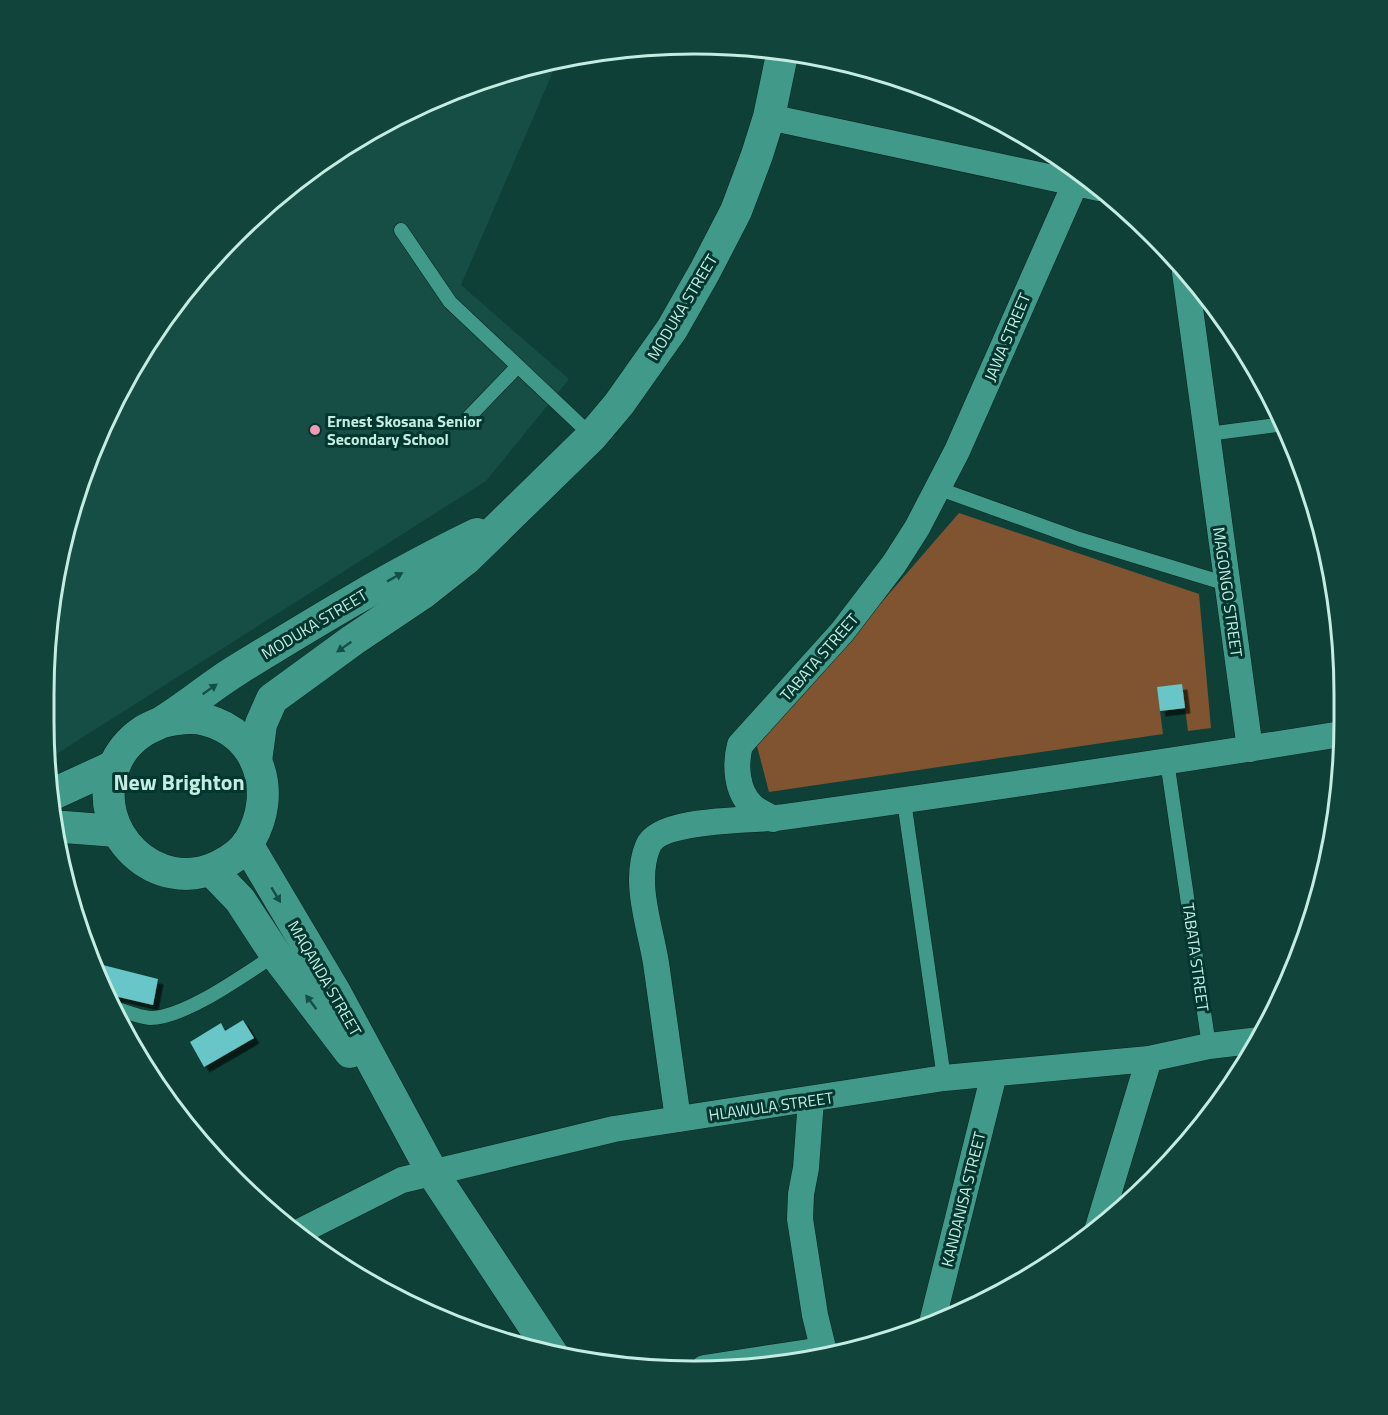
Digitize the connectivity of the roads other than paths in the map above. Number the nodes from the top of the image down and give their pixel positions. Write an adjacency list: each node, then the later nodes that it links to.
1 (781, 60): 2 (street, MODUKA STREET)
2 (769, 117): 3 (street, JAWA STREET); 11 (street, MODUKA STREET)
3 (1083, 185)
4 (1086, 188): 12 (street, JAWA STREET)
5 (401, 230): 7 (lane)
6 (1187, 286): 10 (street, MAGONGO STREET)
7 (517, 367): 8 (lane); 11 (lane)
8 (465, 421)
9 (1274, 425): 10 (lane)
10 (1208, 434): 14 (street, MAGONGO STREET)
11 (592, 436): 13 (street, MODUKA STREET)
12 (937, 488): 14 (lane); 23 (street, TABATA STREET)
13 (505, 521): 15 (street, MODUKA STREET, one-way to 13); 18 (street, MODUKA STREET, one-way to 18)
14 (1227, 584): 17 (street, MAGONGO STREET)
15 (162, 722): 18 (street); 20 (street)
16 (1334, 735): 17 (street)
17 (1250, 749): 19 (street)
18 (256, 761): 26 (street)
19 (1167, 761): 22 (street); 32 (lane, TABATA STREET)
20 (114, 766): 21 (street); 25 (street)
21 (58, 792)
22 (904, 801): 23 (street); 35 (lane)
23 (773, 819): 38 (street)
24 (63, 827): 25 (street)
25 (116, 831): 27 (street)
26 (247, 844): 27 (street); 28 (street, MAQANDA STREET, one-way to 28)
27 (211, 870): 29 (street, MAQANDA STREET)
28 (301, 936): 29 (lane); 37 (street, MAQANDA STREET)
29 (276, 954): 30 (lane); 37 (street, MAQANDA STREET, one-way to 29)
30 (124, 1011)
31 (1248, 1041): 32 (street, HLAWULA STREET)
32 (1209, 1046): 33 (street, HLAWULA STREET)
33 (1149, 1059): 34 (street, HLAWULA STREET); 40 (street)
34 (994, 1074): 35 (street, HLAWULA STREET); 42 (street, KANDANISA STREET)
35 (944, 1078): 36 (street, HLAWULA STREET)
36 (811, 1100): 38 (street, HLAWULA STREET); 44 (street)
37 (399, 1114): 39 (street, MAQANDA STREET)
38 (678, 1119): 39 (street, HLAWULA STREET)
39 (432, 1172): 41 (street, HLAWULA STREET); 43 (street, MAQANDA STREET)
40 (1102, 1214)
41 (304, 1229)
42 (934, 1314)
43 (545, 1343)
44 (825, 1347)

